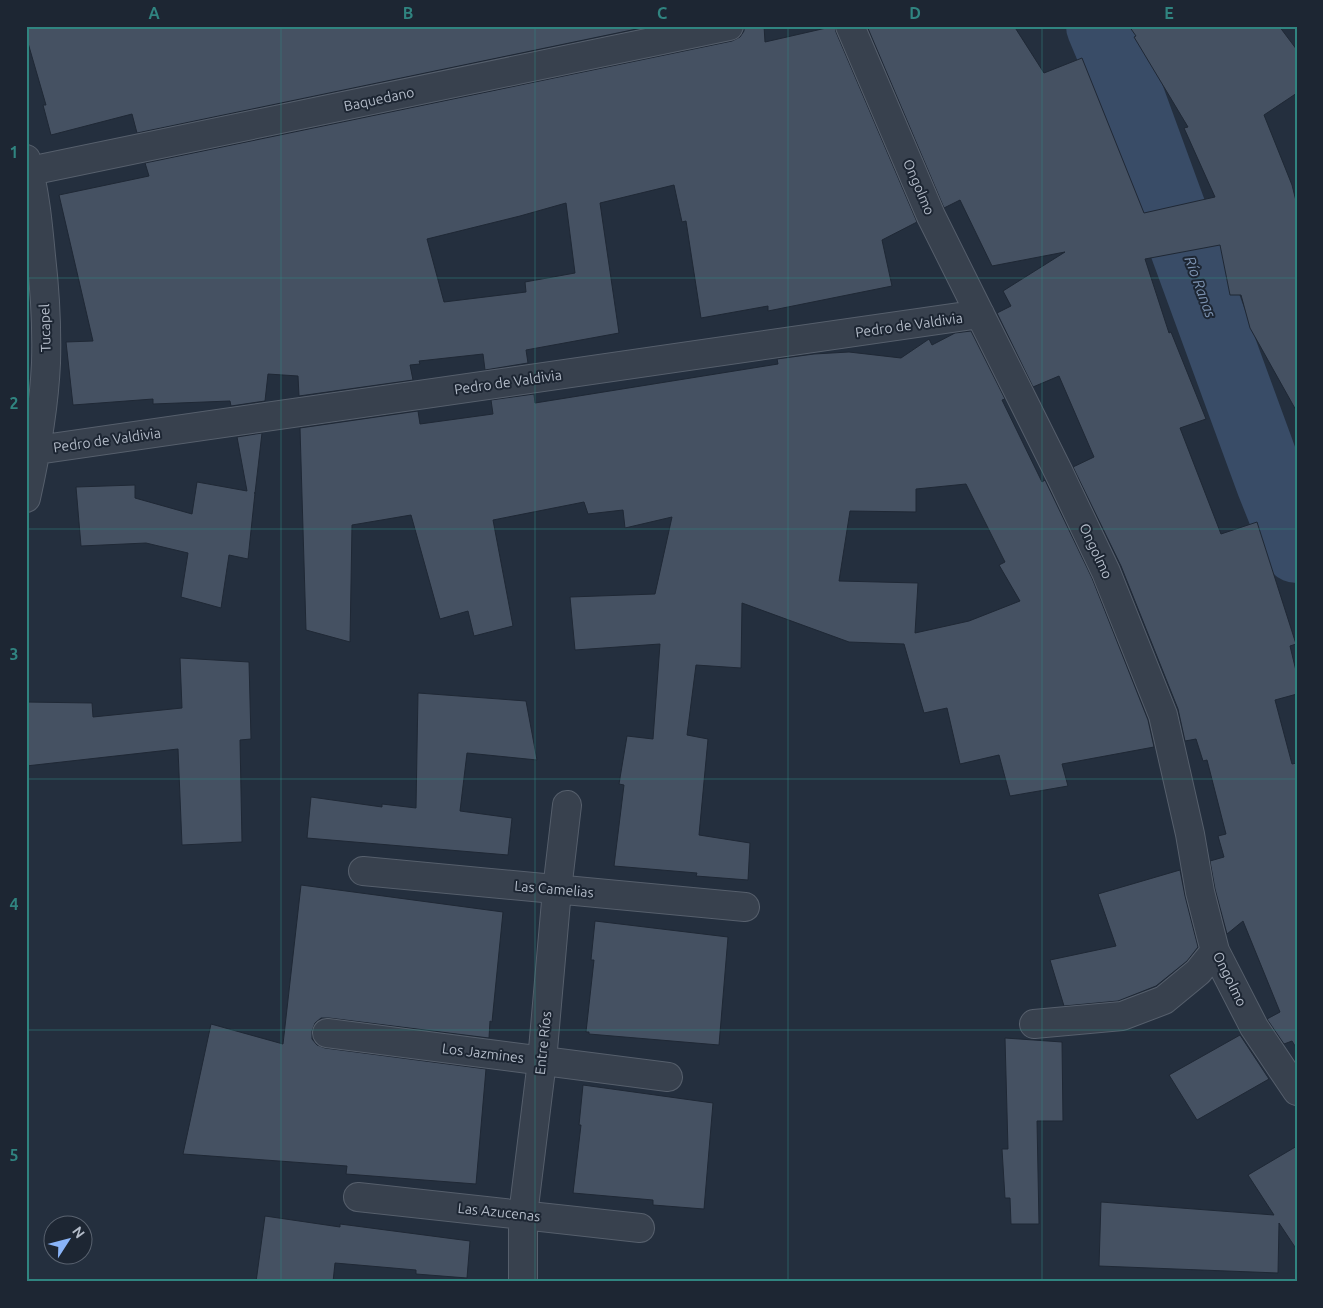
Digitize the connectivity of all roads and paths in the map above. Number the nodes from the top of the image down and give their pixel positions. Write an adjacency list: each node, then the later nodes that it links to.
1 (729, 26): 3 (street, Baquedano)
2 (850, 26): 4 (street, Ongolmo)
3 (28, 165): 5 (street, Tucapel)
4 (980, 314): 6 (street, Pedro de Valdivia); 12 (street, Ongolmo)
5 (36, 359): 6 (street, Tucapel)
6 (36, 450): 7 (street, Tucapel)
7 (26, 498)
8 (567, 805): 10 (street, Entre Ríos)
9 (363, 871): 10 (street, Las Camelias)
10 (557, 890): 11 (street, Las Camelias); 15 (street, Entre Ríos)
11 (745, 907)
12 (1215, 951): 13 (street); 17 (street, Ongolmo)
13 (1034, 1024)
14 (327, 1033): 15 (street, Los Jazmines)
15 (542, 1061): 16 (street, Los Jazmines); 19 (street, Entre Ríos)
16 (668, 1077)
17 (1297, 1090)
18 (358, 1197): 19 (street, Las Azucenas)
19 (523, 1215): 20 (street, Las Azucenas); 21 (street, Entre Ríos)
20 (640, 1228)
21 (523, 1282)

